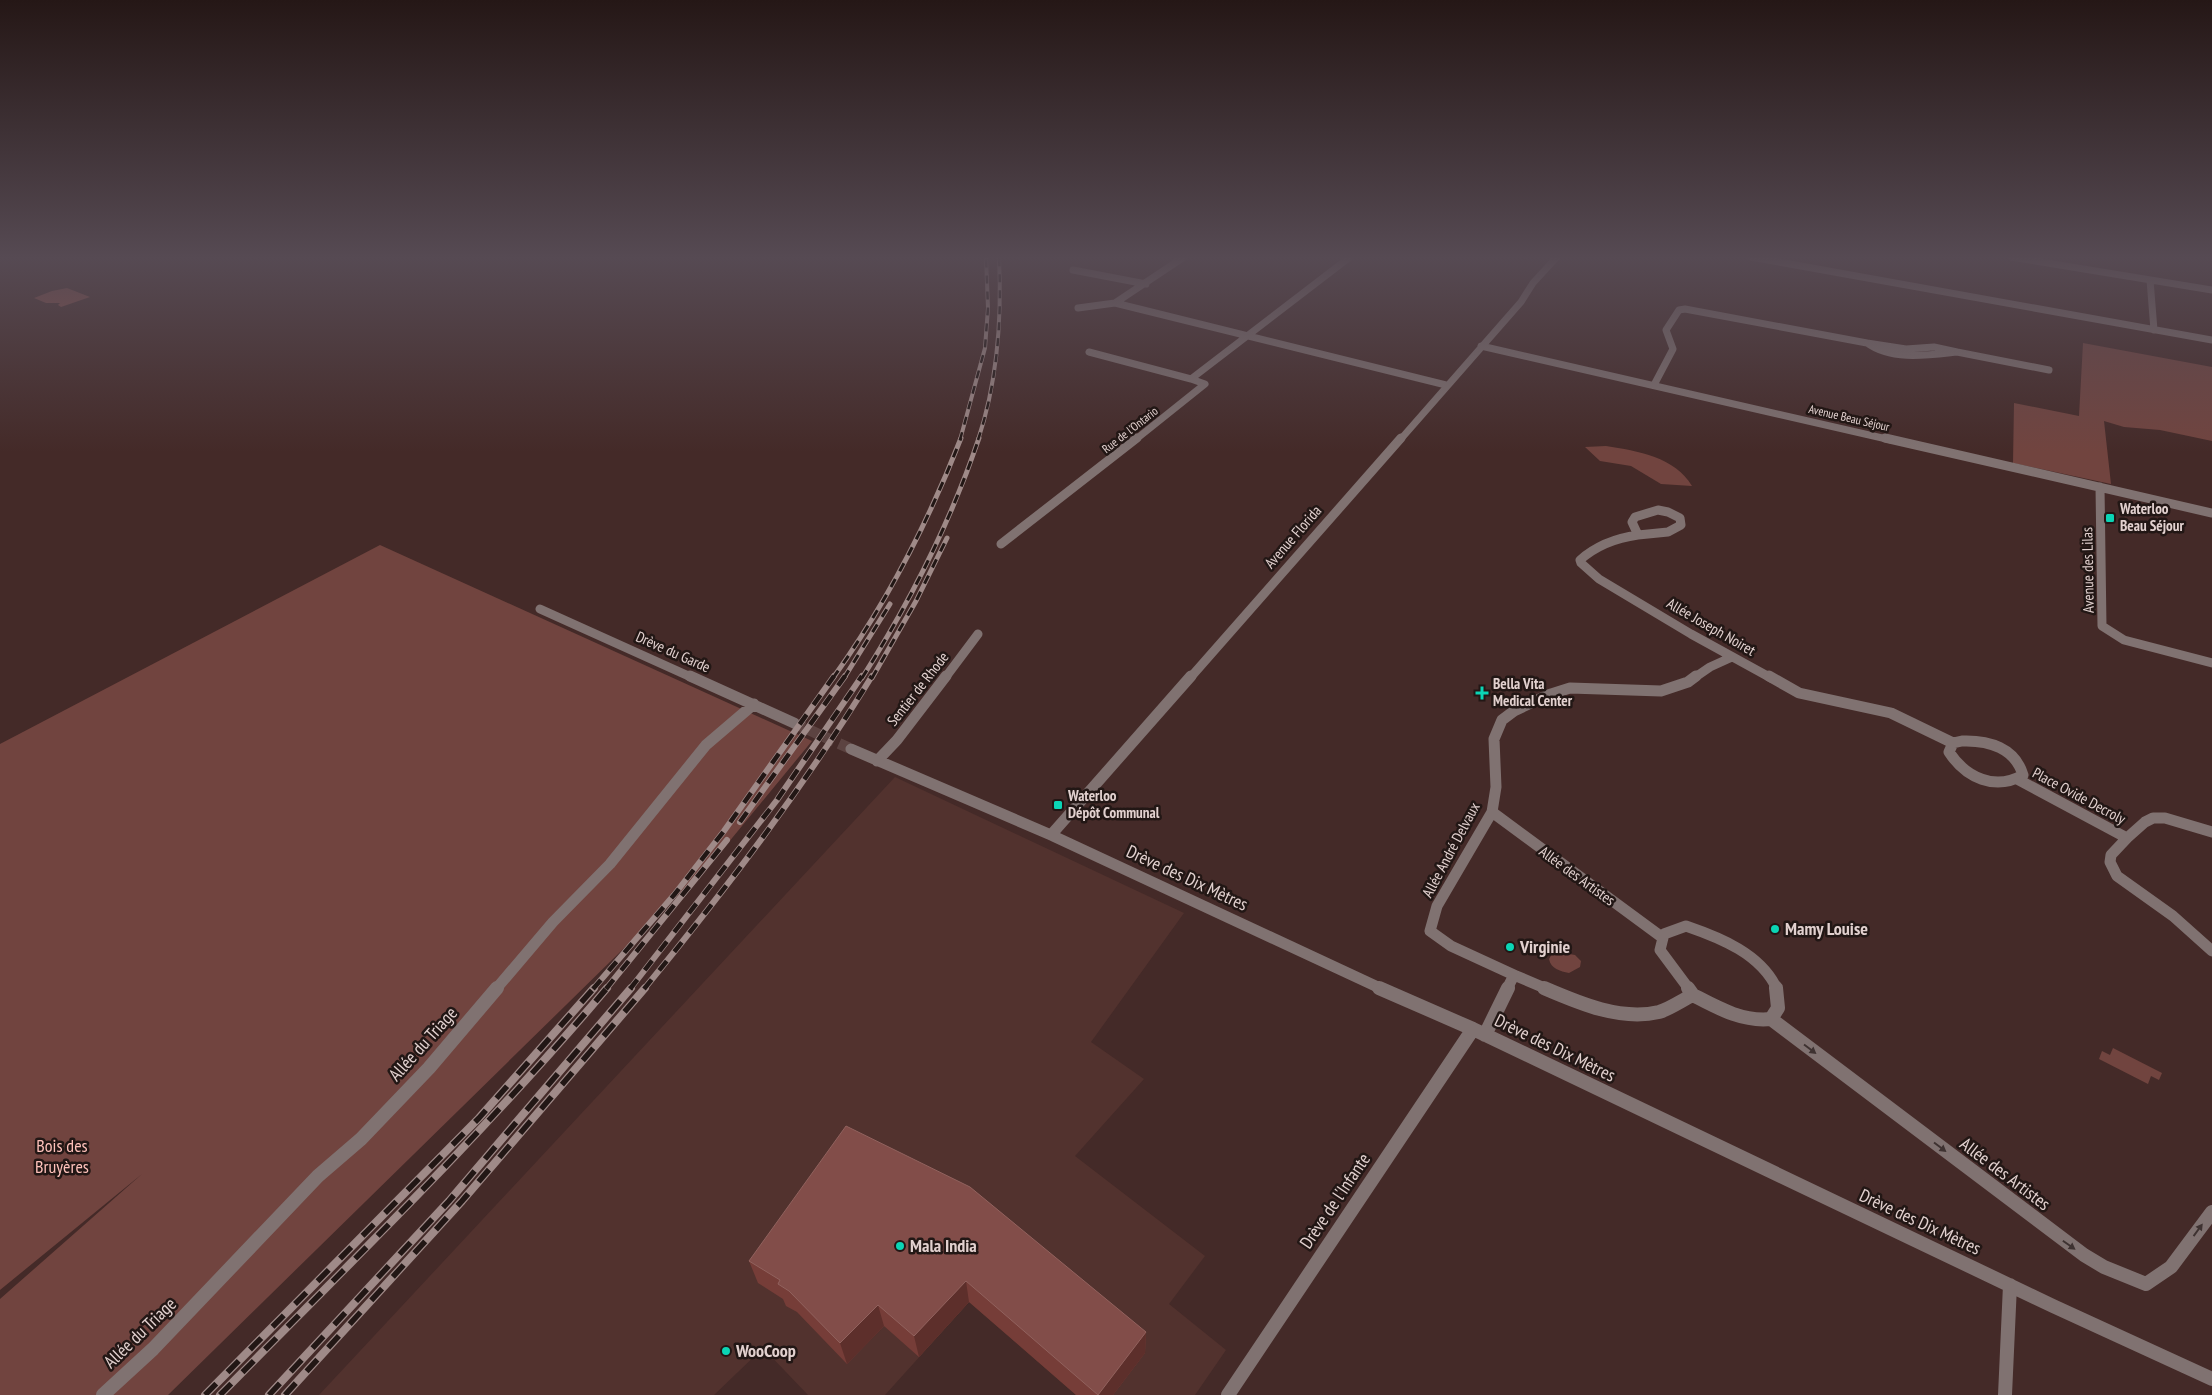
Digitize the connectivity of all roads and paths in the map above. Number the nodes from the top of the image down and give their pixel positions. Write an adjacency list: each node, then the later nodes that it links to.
1 (1186, 322): 9 (street)
2 (1265, 322): 9 (street)
3 (1503, 322): 12 (street, Avenue Florida)
4 (1671, 322): 20 (street)
5 (1760, 322): 11 (street)
6 (2110, 322): 8 (street)
7 (2153, 322): 8 (street)
8 (2154, 330): 10 (street)
9 (1245, 337): 18 (street); 19 (street)
10 (2212, 340)
11 (1867, 343): 13 (street); 16 (street)
12 (1481, 346): 19 (street, Avenue Florida); 20 (street, Avenue Beau Séjour)
13 (1906, 348): 15 (street); 16 (street)
14 (1089, 352): 18 (street)
15 (1957, 352): 16 (street); 17 (street)
16 (1915, 355)
17 (2049, 370)
18 (1191, 379): 24 (street, Rue de l'Ontario)
19 (1446, 385): 37 (street, Avenue Florida)
20 (1654, 385): 21 (street, Avenue Beau Séjour)
21 (2100, 487): 22 (street, Avenue Beau Séjour); 28 (street, Avenue des Lilas)
22 (2212, 513)
23 (1638, 535): 23 (street, Allée Joseph Noiret); 27 (street, Allée Joseph Noiret)
24 (1001, 544)
25 (540, 609): 29 (street, Drève du Garde)
26 (978, 634): 33 (street, Sentier de Rhode)
27 (1732, 657): 31 (street, Allée Joseph Noiret); 35 (street, Allée André Delvaux)
28 (2212, 663)
29 (754, 704): 30 (street, Drève du Garde); 48 (street, Allée du Triage)
30 (794, 723)
31 (1953, 743): 34 (street, Place Ovide Decroly); 34 (street, Place Ovide Decroly)
32 (851, 749): 33 (street)
33 (877, 761): 37 (street, Drève des Dix Mètres)
34 (2017, 779): 38 (street, Place Ovide Decroly)
35 (1492, 812): 39 (street, Allée des Artistes); 41 (street, Allée André Delvaux)
36 (2212, 832): 38 (street)
37 (1051, 835): 44 (street, Drève des Dix Mètres)
38 (2127, 838): 40 (street)
39 (1663, 938): 42 (street); 43 (street)
40 (2212, 950)
41 (1514, 975): 42 (street); 44 (street)
42 (1693, 995): 43 (street)
43 (1771, 1019): 45 (street, Allée des Artistes, one-way to 45)
44 (1479, 1032): 46 (street, Drève des Dix Mètres); 49 (street, Drève de l'Infante)
45 (2212, 1212)
46 (2010, 1285): 47 (street, Drève des Dix Mètres); 50 (street)
47 (2212, 1379)
48 (103, 1395)
49 (1228, 1395)
50 (2005, 1395)

